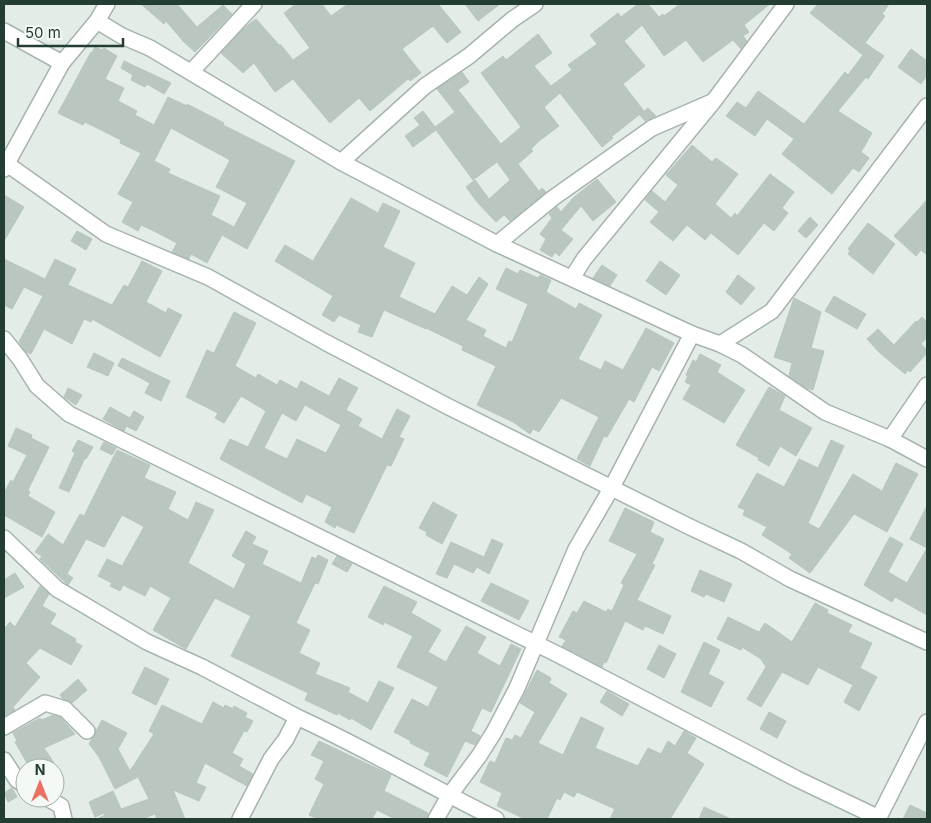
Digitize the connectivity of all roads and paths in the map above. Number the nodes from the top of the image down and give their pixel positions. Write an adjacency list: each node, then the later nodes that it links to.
1 (107, 4): 5 (street)
2 (254, 4): 8 (street)
3 (535, 4): 11 (street)
4 (786, 4): 9 (street)
5 (97, 20): 7 (street); 8 (street)
6 (4, 31): 7 (street)
7 (62, 63): 12 (street)
8 (191, 72): 11 (street)
9 (713, 102): 13 (street); 14 (street)
10 (927, 106): 17 (street)
11 (341, 162): 13 (street)
12 (6, 167): 21 (street)
13 (497, 244): 14 (street)
14 (572, 278): 15 (street)
15 (692, 334): 17 (street); 21 (street)
16 (4, 339): 24 (street)
17 (720, 344): 19 (street)
18 (927, 385): 19 (street)
19 (890, 439): 20 (street)
20 (927, 459)
21 (612, 487): 23 (street); 24 (street)
22 (4, 538): 25 (street)
23 (927, 642)
24 (535, 644): 31 (street); 32 (street)
25 (297, 717): 31 (street); 33 (street)
26 (927, 722): 32 (street)
27 (4, 727): 28 (street)
28 (87, 731)
29 (4, 760): 30 (street)
30 (15, 777)
31 (449, 796): 34 (street); 35 (street)
32 (878, 818)
33 (240, 819)
34 (436, 819)
35 (496, 819)

